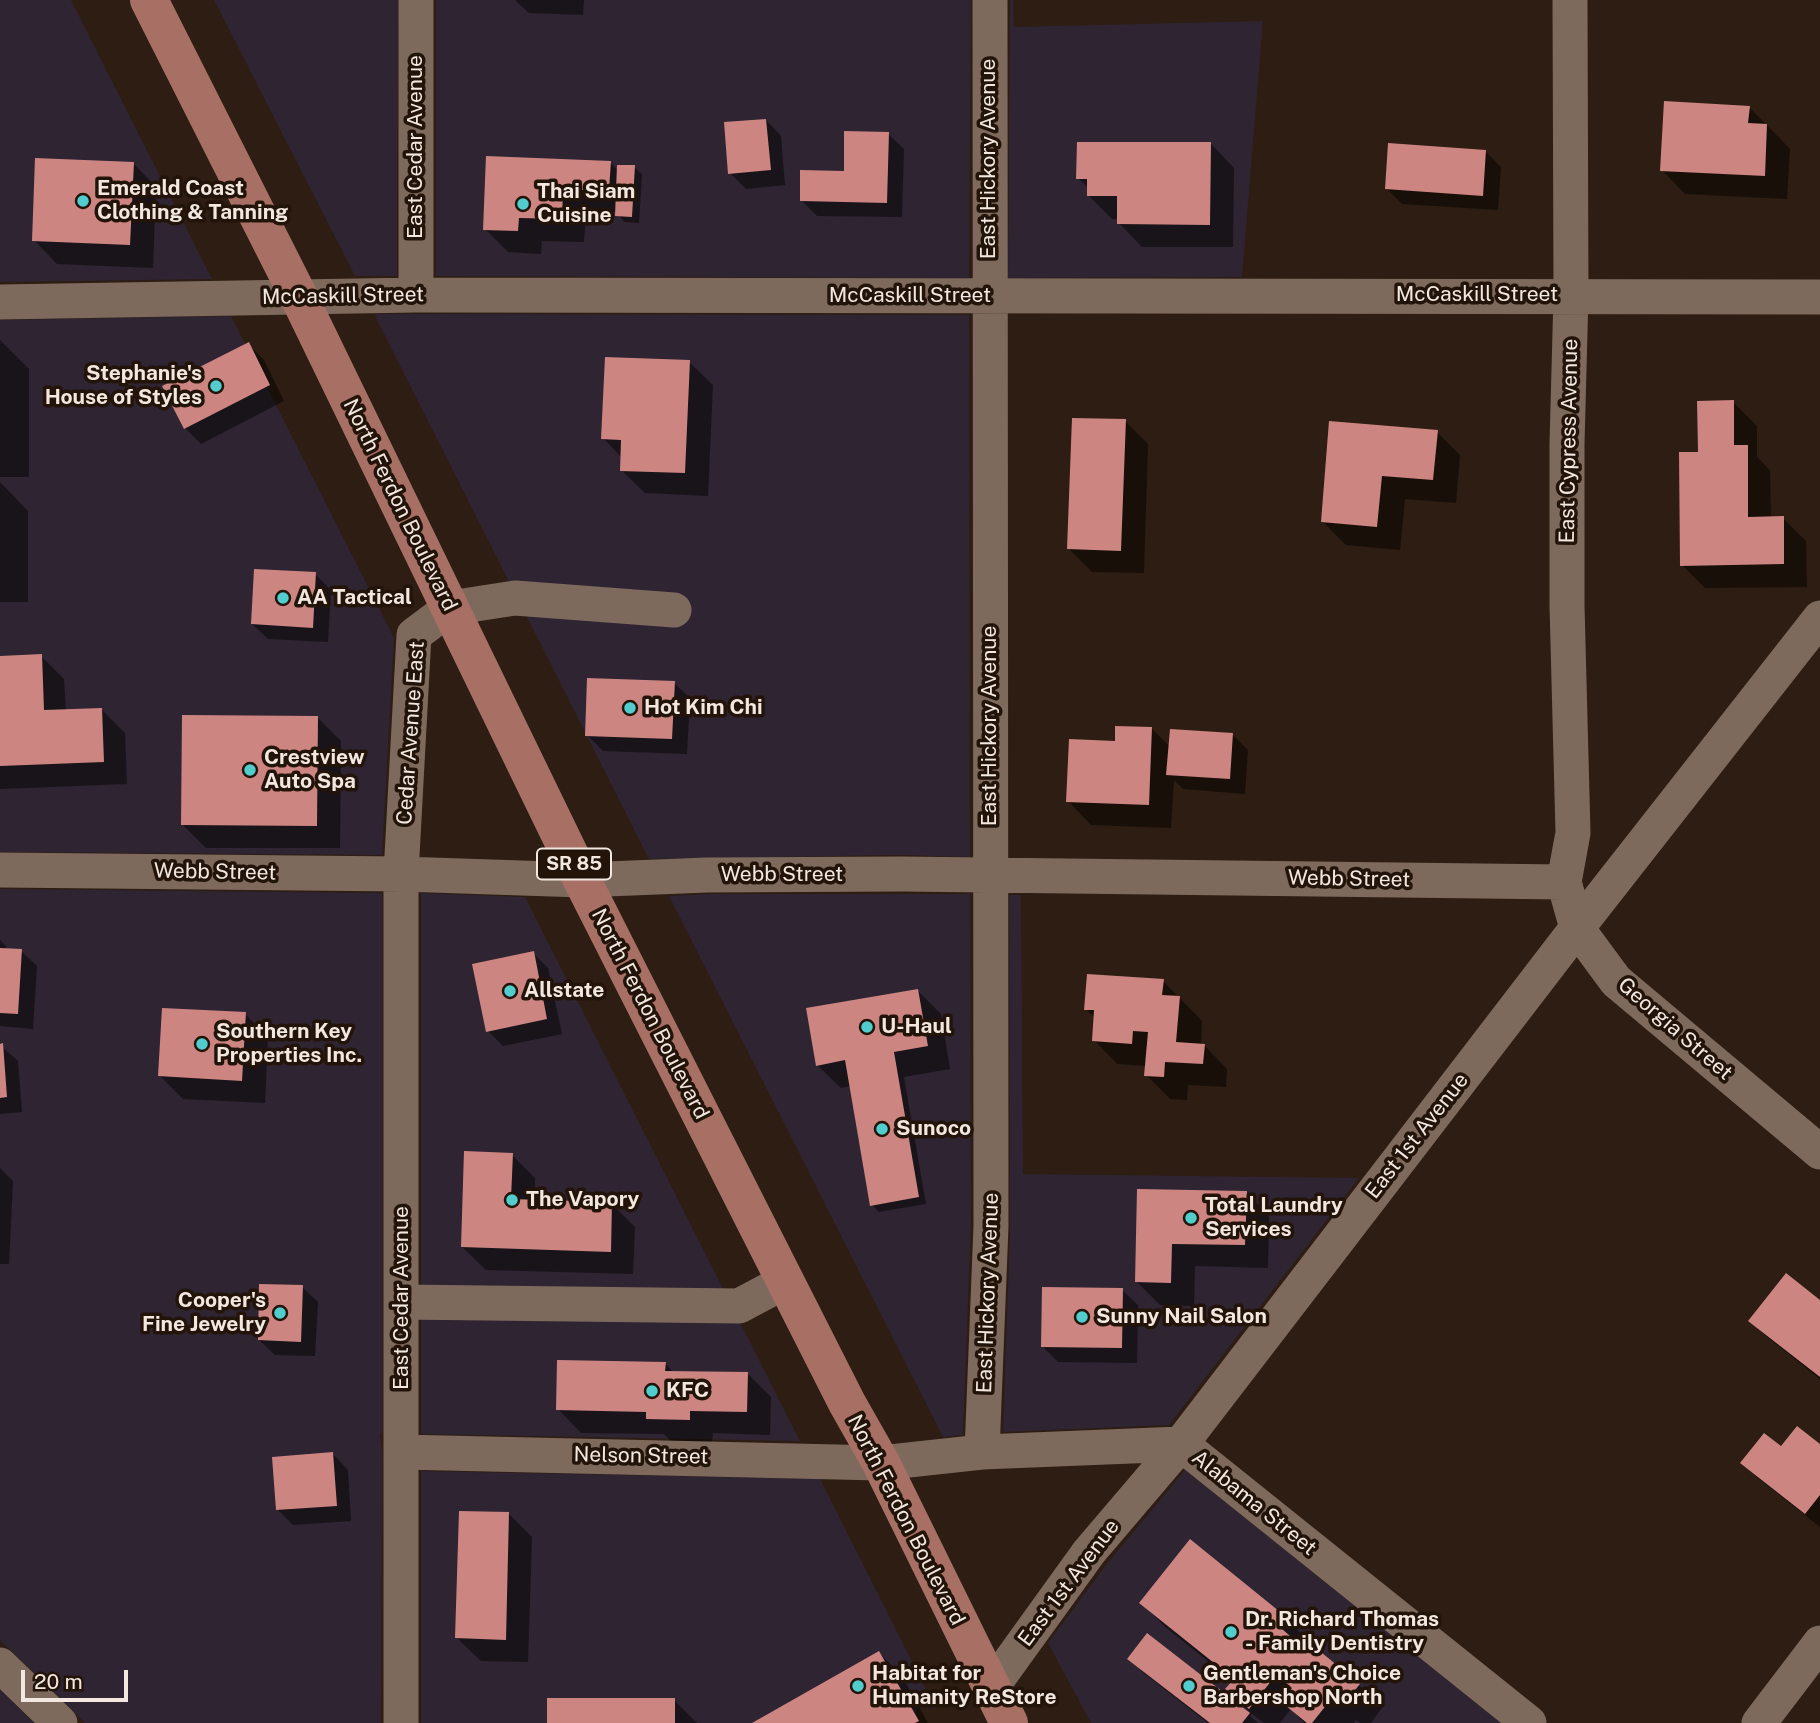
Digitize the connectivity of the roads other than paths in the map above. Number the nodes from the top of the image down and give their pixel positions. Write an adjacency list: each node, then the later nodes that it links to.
1 (149, 0): 5 (main road, North Ferdon Boulevard / SR 85)
2 (416, 0): 6 (street, East Cedar Avenue)
3 (990, 0): 8 (street, East Hickory Avenue)
4 (1570, 0): 7 (street, East Cypress Avenue)
5 (298, 295): 6 (street, McCaskill Street); 10 (street, McCaskill Street); 11 (main road, North Ferdon Boulevard / SR 85)
6 (415, 295): 8 (street, McCaskill Street)
7 (1571, 295): 8 (street, McCaskill Street); 9 (street, McCaskill Street); 18 (street, East Cypress Avenue)
8 (989, 297): 16 (street, East Hickory Avenue)
9 (1820, 297)
10 (0, 302)
11 (450, 608): 12 (street); 15 (street, Cedar Avenue East); 17 (main road, North Ferdon Boulevard / SR 85)
12 (674, 610)
13 (1820, 618): 19 (street, East 1st Avenue)
14 (0, 870): 15 (street, Webb Street)
15 (401, 874): 17 (street, Webb Street); 22 (street, East Cedar Avenue)
16 (990, 876): 17 (street, Webb Street); 18 (street, Webb Street); 25 (street, East Hickory Avenue)
17 (582, 880): 21 (main road, North Ferdon Boulevard / SR 85)
18 (1564, 882): 19 (street, Georgia Street)
19 (1577, 928): 20 (street, Georgia Street); 23 (street, East 1st Avenue)
20 (1820, 1152)
21 (786, 1280): 22 (street); 26 (main road, North Ferdon Boulevard / SR 85)
22 (402, 1302): 24 (street, East Cedar Avenue)
23 (1181, 1444): 25 (street, Alabama Street); 29 (street, East 1st Avenue); 33 (street, Alabama Street)
24 (401, 1452): 26 (street, Nelson Street); 31 (street, East Cedar Avenue)
25 (982, 1452): 26 (street, Alabama Street)
26 (881, 1463): 29 (main road, North Ferdon Boulevard / SR 85)
27 (1820, 1643): 34 (street)
28 (0, 1665): 30 (street)
29 (991, 1688): 32 (main road, North Ferdon Boulevard / SR 85)
30 (60, 1723)
31 (401, 1723)
32 (1009, 1723)
33 (1530, 1723)
34 (1759, 1723)

